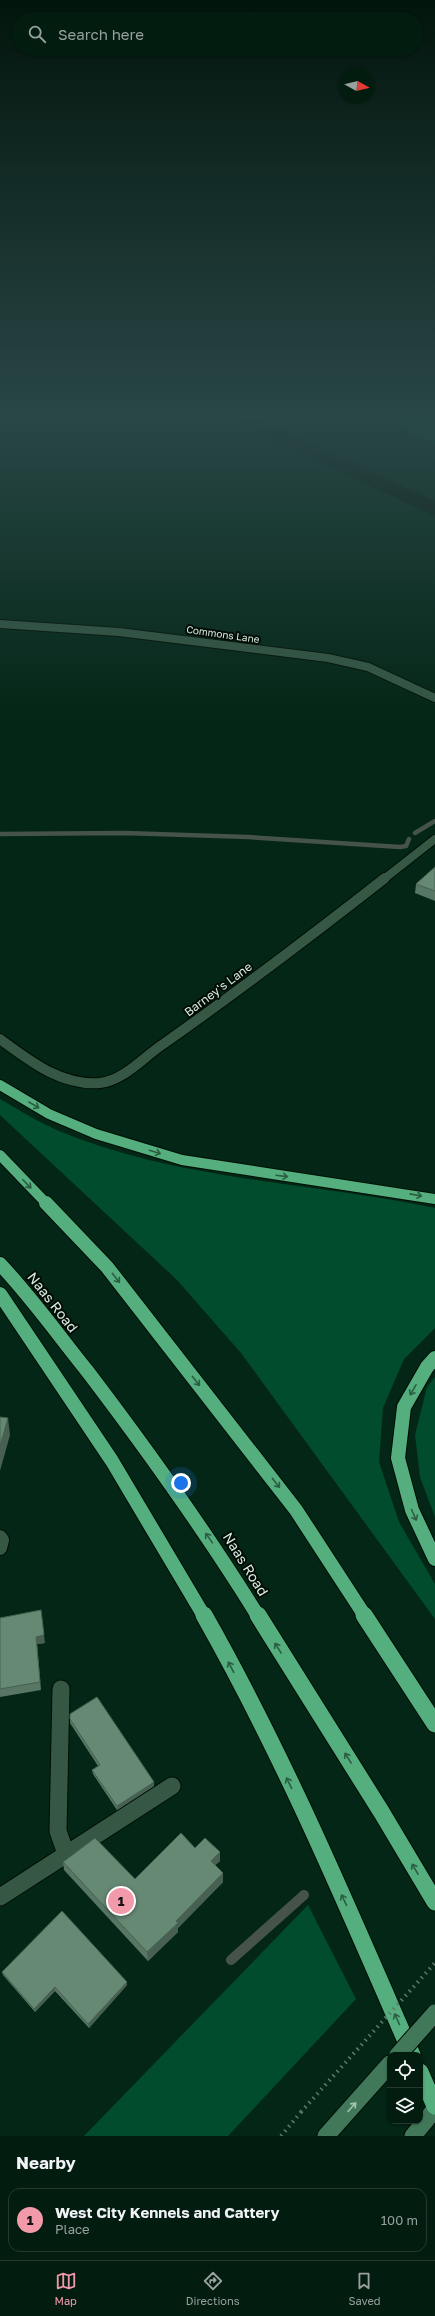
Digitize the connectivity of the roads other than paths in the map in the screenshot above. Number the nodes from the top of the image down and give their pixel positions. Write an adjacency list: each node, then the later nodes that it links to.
1 (0, 624): 2 (street, Commons Lane)
2 (435, 698)
3 (435, 839): 4 (street, Barney's Lane)
4 (0, 1039)
5 (0, 1086): 7 (highway, one-way to 7)
6 (0, 1156): 15 (highway, one-way to 15)
7 (435, 1199)
8 (0, 1264): 19 (highway, Naas Road, one-way to 8)
9 (0, 1294): 22 (highway, one-way to 9)
10 (435, 1358): 13 (highway, one-way to 13)
11 (0, 1537): 12 (street)
12 (0, 1548)
13 (435, 1559)
14 (61, 1689): 17 (street)
15 (435, 1724)
16 (172, 1786): 17 (street)
17 (66, 1854): 18 (street)
18 (0, 1897)
19 (435, 1902)
20 (435, 2013): 21 (main road, bridge)
21 (401, 2052)
22 (411, 2052)
23 (387, 2067): 26 (main road, one-way to 23)
24 (423, 2079): 25 (highway)
25 (435, 2108): 27 (main road)
26 (326, 2136)
27 (413, 2136)

